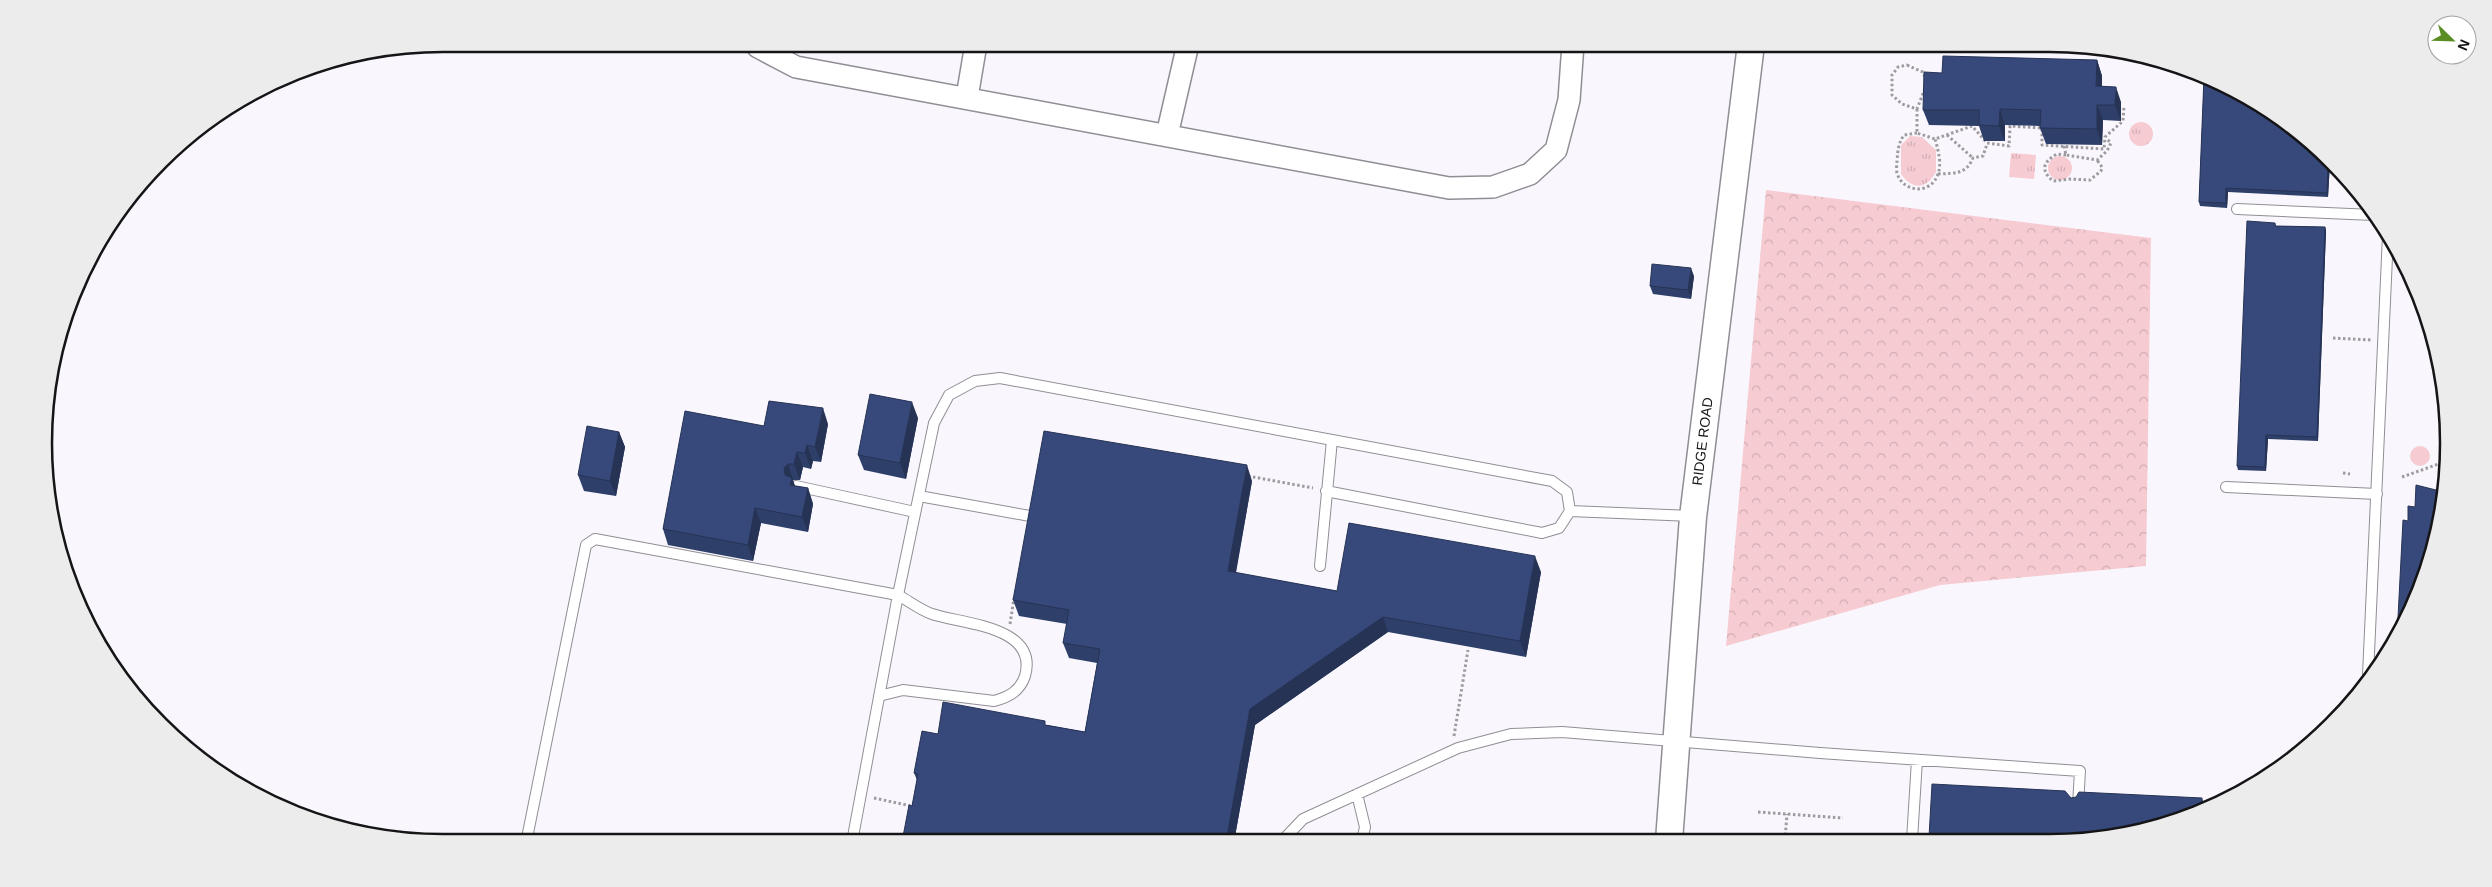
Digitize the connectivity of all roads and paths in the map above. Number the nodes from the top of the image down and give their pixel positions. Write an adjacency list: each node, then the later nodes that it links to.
1 (768, 52): 6 (street)
2 (975, 52): 6 (street)
3 (1186, 52): 10 (street)
4 (1572, 52): 10 (street)
5 (1750, 52): 39 (street, RIDGE ROAD)
6 (967, 97): 10 (street)
7 (2124, 106): 12 (path)
8 (1917, 108): 8 (path); 9 (path)
9 (1917, 133): 13 (path); 19 (path)
10 (1167, 135)
11 (1947, 135): 13 (path); 14 (path); 17 (path)
12 (2105, 138): 15 (path); 18 (path)
13 (1935, 139): 19 (path)
14 (1987, 143): 15 (path); 17 (path)
15 (2064, 146): 16 (path)
16 (2066, 155): 18 (path); 18 (path)
17 (1973, 158): 19 (path)
18 (2097, 160)
19 (1938, 174)
20 (2237, 209): 21 (lane)
21 (2366, 215)
22 (2387, 249): 34 (lane)
23 (2333, 338): 24 (path)
24 (2374, 340)
25 (1332, 440): 33 (lane); 35 (lane); 36 (lane)
26 (2439, 464): 30 (path)
27 (2343, 473): 29 (path)
28 (1239, 474): 33 (path)
29 (2350, 474)
30 (2402, 477)
31 (796, 486): 37 (lane)
32 (2226, 487): 34 (lane)
33 (1326, 491): 36 (lane); 40 (lane)
34 (2377, 494): 45 (lane)
35 (918, 496): 37 (lane); 38 (lane)
36 (1570, 511): 39 (lane)
37 (915, 512): 42 (lane)
38 (1030, 516)
39 (1693, 516): 47 (street, RIDGE ROAD)
40 (1320, 566)
41 (1016, 588): 43 (path)
42 (898, 595): 43 (lane); 46 (lane); 57 (lane)
43 (1008, 634): 46 (lane)
44 (1468, 650): 48 (path)
45 (2368, 669)
46 (879, 696): 51 (lane)
47 (1675, 742): 48 (lane); 49 (lane); 61 (street, RIDGE ROAD)
48 (1458, 748): 50 (lane)
49 (1917, 760): 53 (lane); 63 (lane)
50 (1357, 794): 59 (lane); 60 (lane)
51 (861, 795): 52 (path); 58 (lane)
52 (917, 807)
53 (2078, 807)
54 (1758, 812): 55 (path)
55 (1787, 814): 56 (path); 62 (path)
56 (1843, 818)
57 (528, 834)
58 (854, 834)
59 (1289, 834)
60 (1364, 834)
61 (1668, 834)
62 (1785, 834)
63 (1912, 834)

